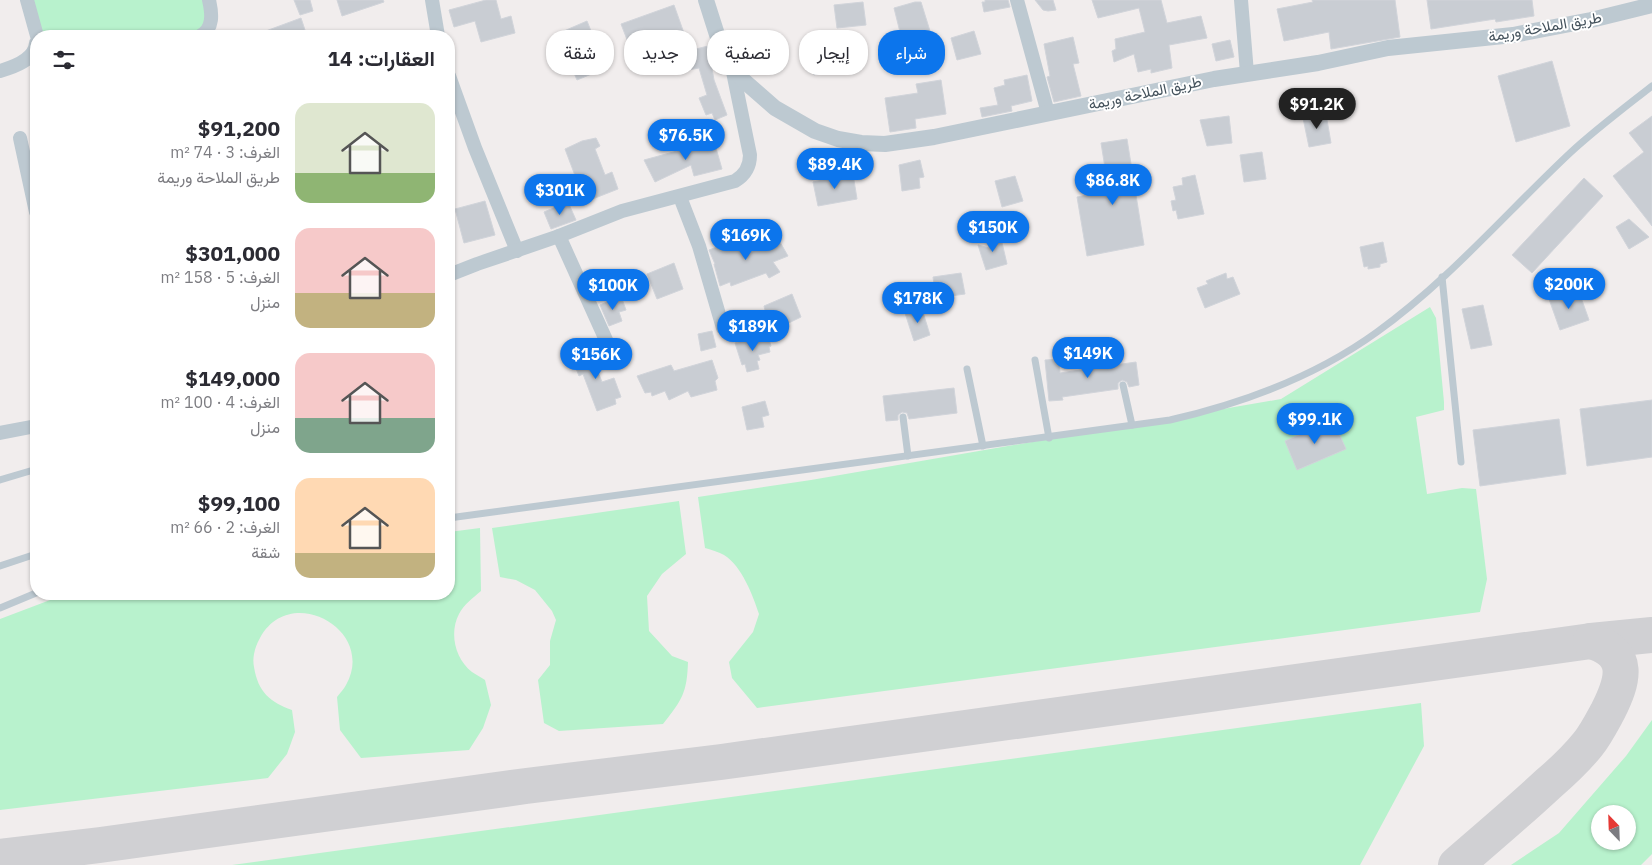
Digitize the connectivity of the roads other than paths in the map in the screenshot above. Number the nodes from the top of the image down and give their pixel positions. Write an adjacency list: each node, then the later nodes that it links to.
1 (27, 0): 8 (street)
2 (209, 0): 9 (street)
3 (432, 0): 10 (street)
4 (706, 0): 11 (street, طريق الملاحة وريمة)
5 (1017, 0): 19 (street)
6 (1241, 0): 14 (street)
7 (1652, 5): 14 (street, طريق الملاحة وريمة)
8 (35, 30)
9 (206, 30)
10 (437, 30)
11 (716, 30)
12 (30, 56): 13 (street)
13 (0, 71)
14 (1247, 73): 19 (street, طريق الملاحة وريمة)
15 (733, 75): 22 (street)
16 (739, 75): 19 (street, طريق الملاحة وريمة)
17 (1652, 86): 26 (lane)
18 (455, 93): 24 (street)
19 (1048, 113)
20 (20, 138): 21 (street)
21 (30, 184)
22 (680, 197): 23 (street); 27 (street)
23 (559, 236): 24 (street); 28 (street)
24 (518, 251): 25 (street)
25 (455, 273)
26 (1442, 277): 33 (lane); 39 (lane)
27 (723, 328)
28 (610, 351)
29 (1035, 360): 36 (lane)
30 (968, 369): 37 (lane)
31 (1123, 386): 33 (lane)
32 (903, 417): 38 (lane)
33 (1132, 425): 36 (lane)
34 (30, 427): 35 (street)
35 (0, 434)
36 (1049, 438): 37 (lane)
37 (983, 446): 38 (lane)
38 (908, 456): 42 (lane)
39 (1460, 462)
40 (30, 471): 41 (lane)
41 (0, 480)
42 (455, 517)
43 (30, 556): 44 (lane)
44 (0, 566)
45 (30, 596): 46 (lane)
46 (0, 608)

